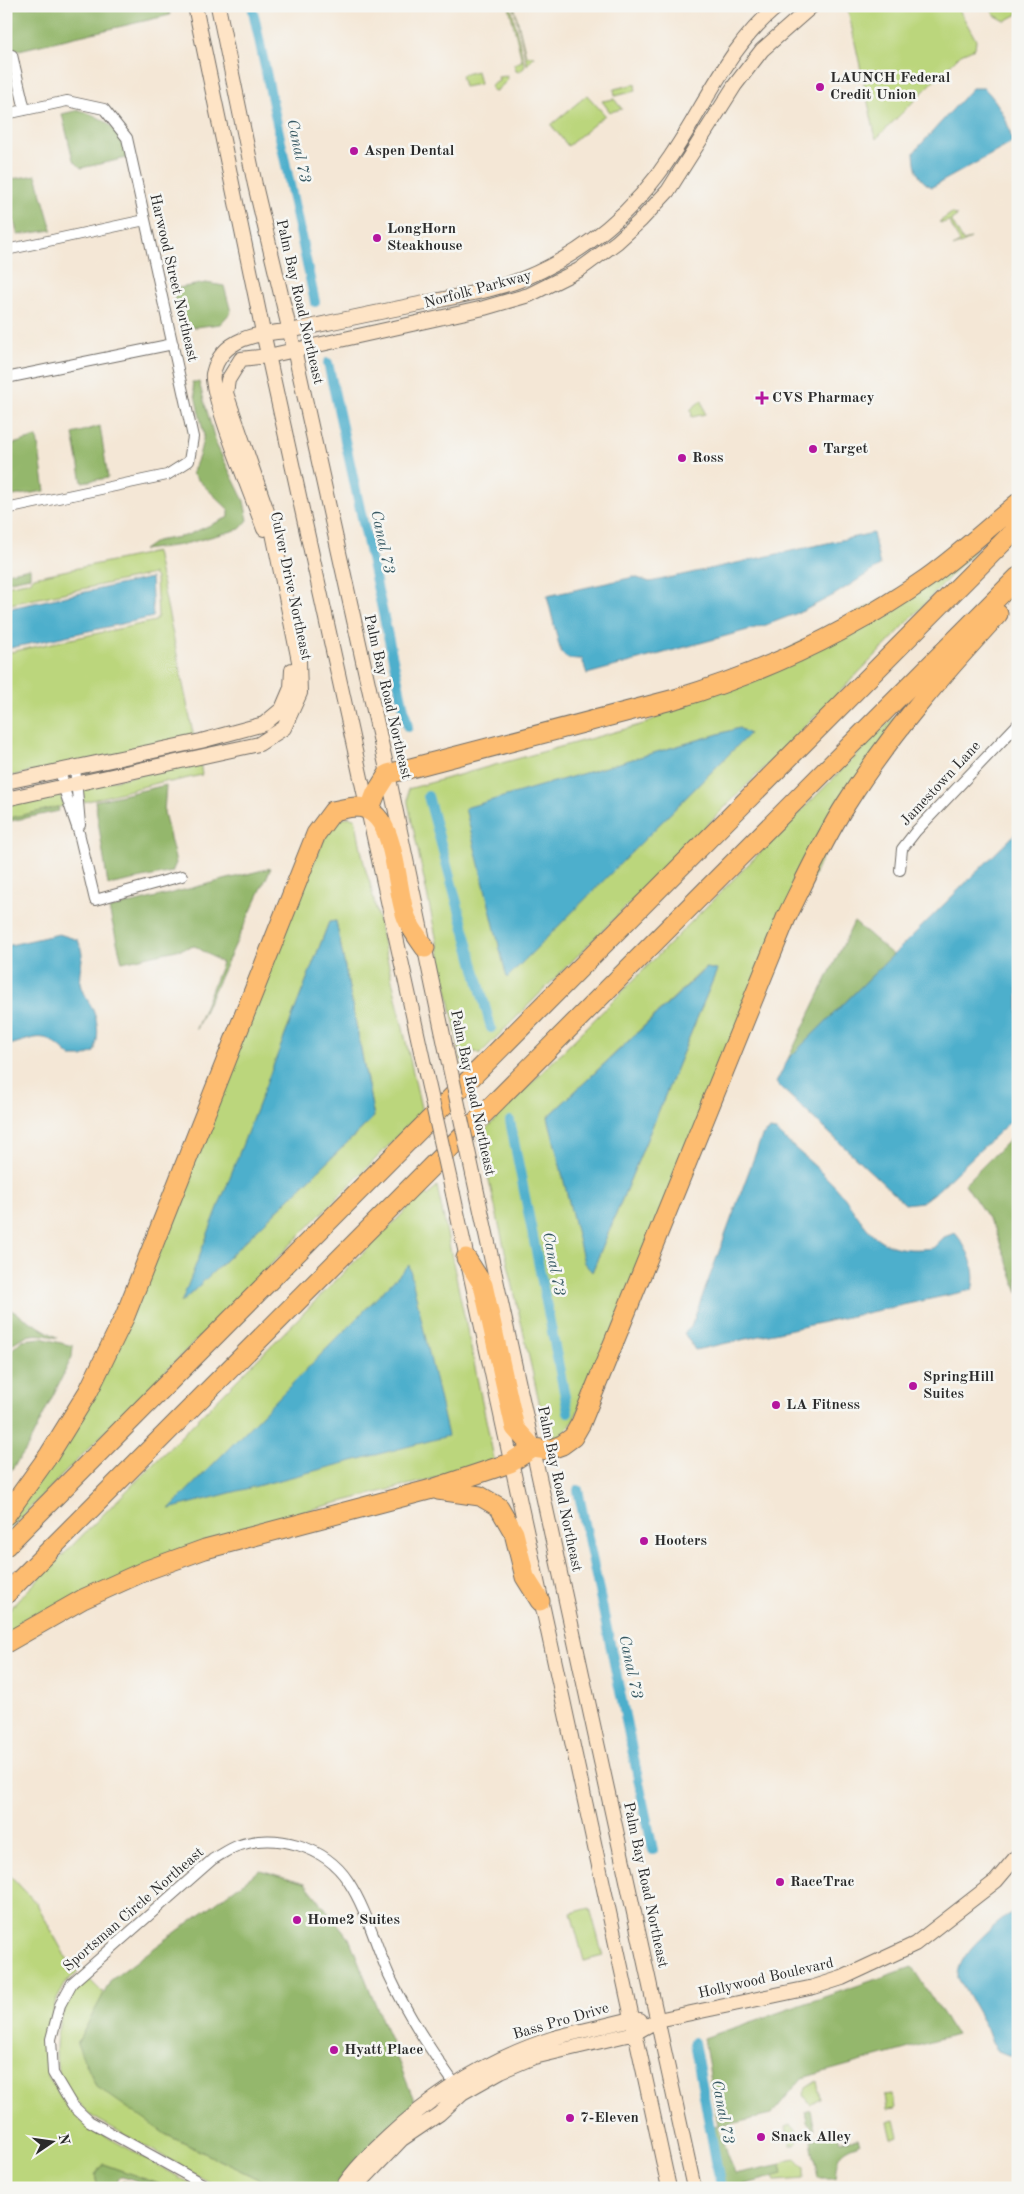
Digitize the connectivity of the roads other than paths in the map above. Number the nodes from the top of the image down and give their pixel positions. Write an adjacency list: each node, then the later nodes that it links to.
1 (195, 6): 11 (main road)
2 (218, 6): 10 (main road, Palm Bay Road Northeast)
3 (778, 6): 10 (main road, Norfolk Parkway)
4 (812, 6): 13 (main road, Norfolk Parkway)
5 (12, 55): 6 (street)
6 (25, 110): 7 (street); 8 (street, Harwood Street Northeast)
7 (6, 114)
8 (145, 220): 9 (street); 12 (street, Harwood Street Northeast)
9 (6, 250)
10 (290, 330): 11 (main road, Culver Drive Northeast); 13 (main road, Palm Bay Road Northeast)
11 (263, 332): 14 (main road); 22 (main road, Culver Drive Northeast)
12 (173, 344): 15 (street); 17 (street, Harwood Street Northeast)
13 (294, 349): 14 (main road, Norfolk Parkway); 24 (main road, Palm Bay Road Northeast)
14 (268, 356): 26 (main road, Culver Drive Northeast); 28 (main road)
15 (6, 378)
16 (1018, 503): 24 (highway)
17 (6, 509)
18 (1018, 527): 37 (highway)
19 (1018, 577): 38 (highway)
20 (1018, 593): 33 (highway)
21 (1018, 724): 29 (street, Jamestown Lane)
22 (75, 767): 23 (main road, Culver Drive Northeast); 26 (street)
23 (61, 770): 25 (main road, Culver Drive Northeast); 26 (street)
24 (388, 774): 28 (highway); 31 (main road, Palm Bay Road Northeast)
25 (6, 782)
26 (70, 785): 27 (main road, Culver Drive Northeast); 30 (street)
27 (6, 799)
28 (369, 811): 31 (highway); 32 (main road, bridge); 36 (highway)
29 (900, 870)
30 (182, 876)
31 (425, 948): 33 (main road, Palm Bay Road Northeast, bridge)
32 (466, 1258): 33 (highway); 34 (main road)
33 (533, 1448): 34 (highway); 42 (main road, Palm Bay Road Northeast)
34 (510, 1463): 35 (highway); 39 (main road)
35 (432, 1489): 39 (highway); 40 (highway)
36 (6, 1515)
37 (6, 1546)
38 (6, 1594)
39 (540, 1601): 43 (main road)
40 (6, 1643)
41 (1018, 1855): 42 (main road, Hollywood Boulevard)
42 (658, 2020): 43 (main road, Bass Pro Drive); 49 (main road, Palm Bay Road Northeast)
43 (633, 2026): 44 (main road, Bass Pro Drive); 47 (main road, Bass Pro Drive); 48 (main road)
44 (456, 2086): 45 (street, Sportsman Circle Northeast); 46 (main road, Bass Pro Drive)
45 (210, 2188)
46 (342, 2188)
47 (355, 2188)
48 (669, 2188)
49 (694, 2188)

